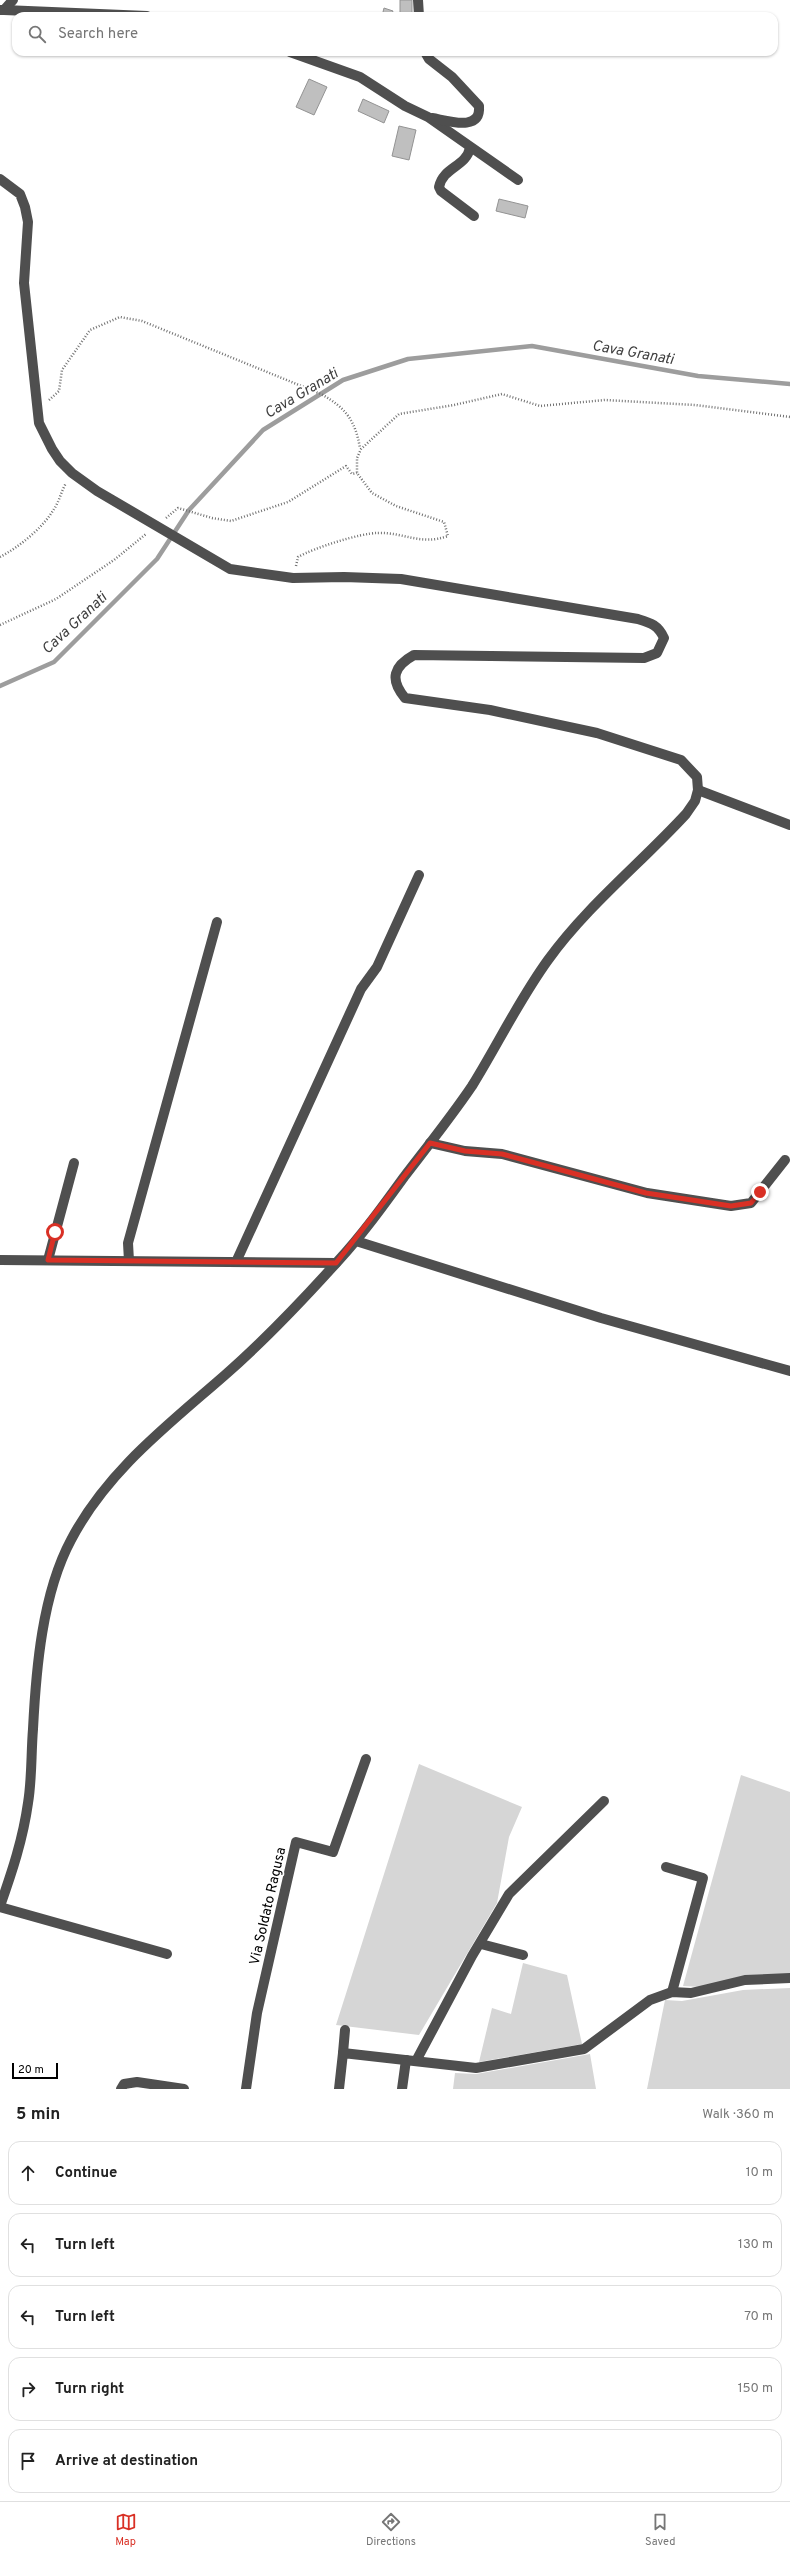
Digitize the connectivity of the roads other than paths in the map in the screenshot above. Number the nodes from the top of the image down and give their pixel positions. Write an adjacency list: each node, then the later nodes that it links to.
1 (13, 0): 3 (street)
2 (418, 0): 5 (street)
3 (2, 10): 4 (street)
4 (50, 12)
5 (419, 12)
6 (301, 56): 8 (street)
7 (427, 56): 8 (street)
8 (428, 117): 9 (street)
9 (470, 148): 11 (street); 12 (street)
10 (0, 179): 13 (street)
11 (518, 180)
12 (474, 216)
13 (698, 790): 14 (street); 17 (street)
14 (790, 825)
15 (419, 875): 24 (street)
16 (217, 922): 23 (street)
17 (430, 1143): 18 (street); 20 (street)
18 (785, 1160)
19 (74, 1163): 22 (street)
20 (356, 1241): 25 (street); 26 (street)
21 (0, 1260): 22 (street)
22 (48, 1260): 23 (street)
23 (129, 1261): 24 (street)
24 (236, 1262): 25 (street)
25 (336, 1263): 30 (street)
26 (790, 1371)
27 (366, 1759): 41 (street, Via Soldato Ragusa)
28 (604, 1801): 31 (street)
29 (666, 1866): 35 (street)
30 (0, 1904): 32 (street)
31 (481, 1944): 33 (street); 38 (street)
32 (166, 1954)
33 (523, 1956)
34 (790, 1978): 35 (street)
35 (672, 1992): 38 (street)
36 (345, 2030): 37 (street)
37 (343, 2053): 38 (street); 42 (street)
38 (411, 2061): 43 (street)
39 (121, 2089): 40 (street)
40 (184, 2089)
41 (246, 2089)
42 (339, 2089)
43 (402, 2089)

